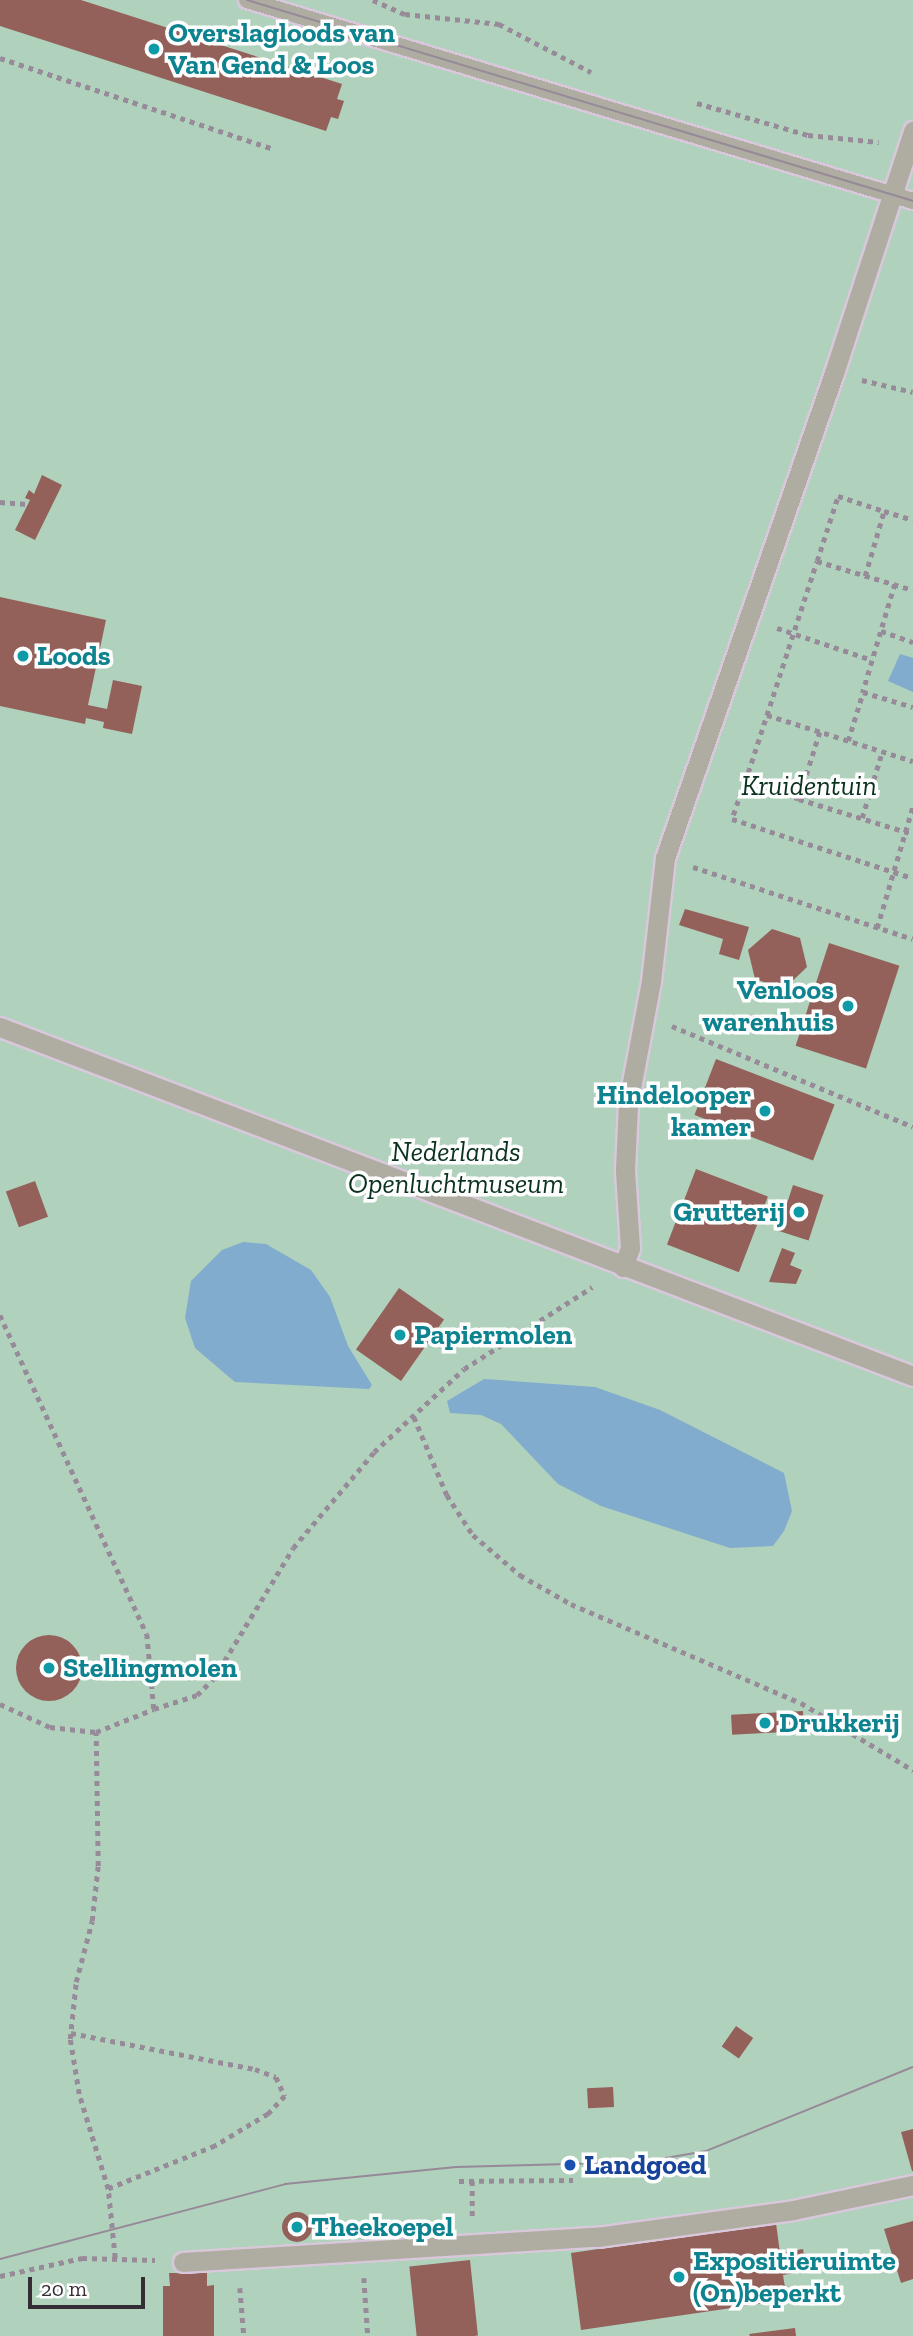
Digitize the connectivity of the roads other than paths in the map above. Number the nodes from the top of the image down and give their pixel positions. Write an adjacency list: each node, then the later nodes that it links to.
1 (247, 0): 3 (lane)
2 (910, 140): 3 (street)
3 (890, 195): 4 (lane); 6 (street)
4 (913, 201)
5 (0, 1027): 6 (street)
6 (623, 1267): 7 (street)
7 (913, 1376)
8 (913, 2185): 9 (street)
9 (183, 2262)

